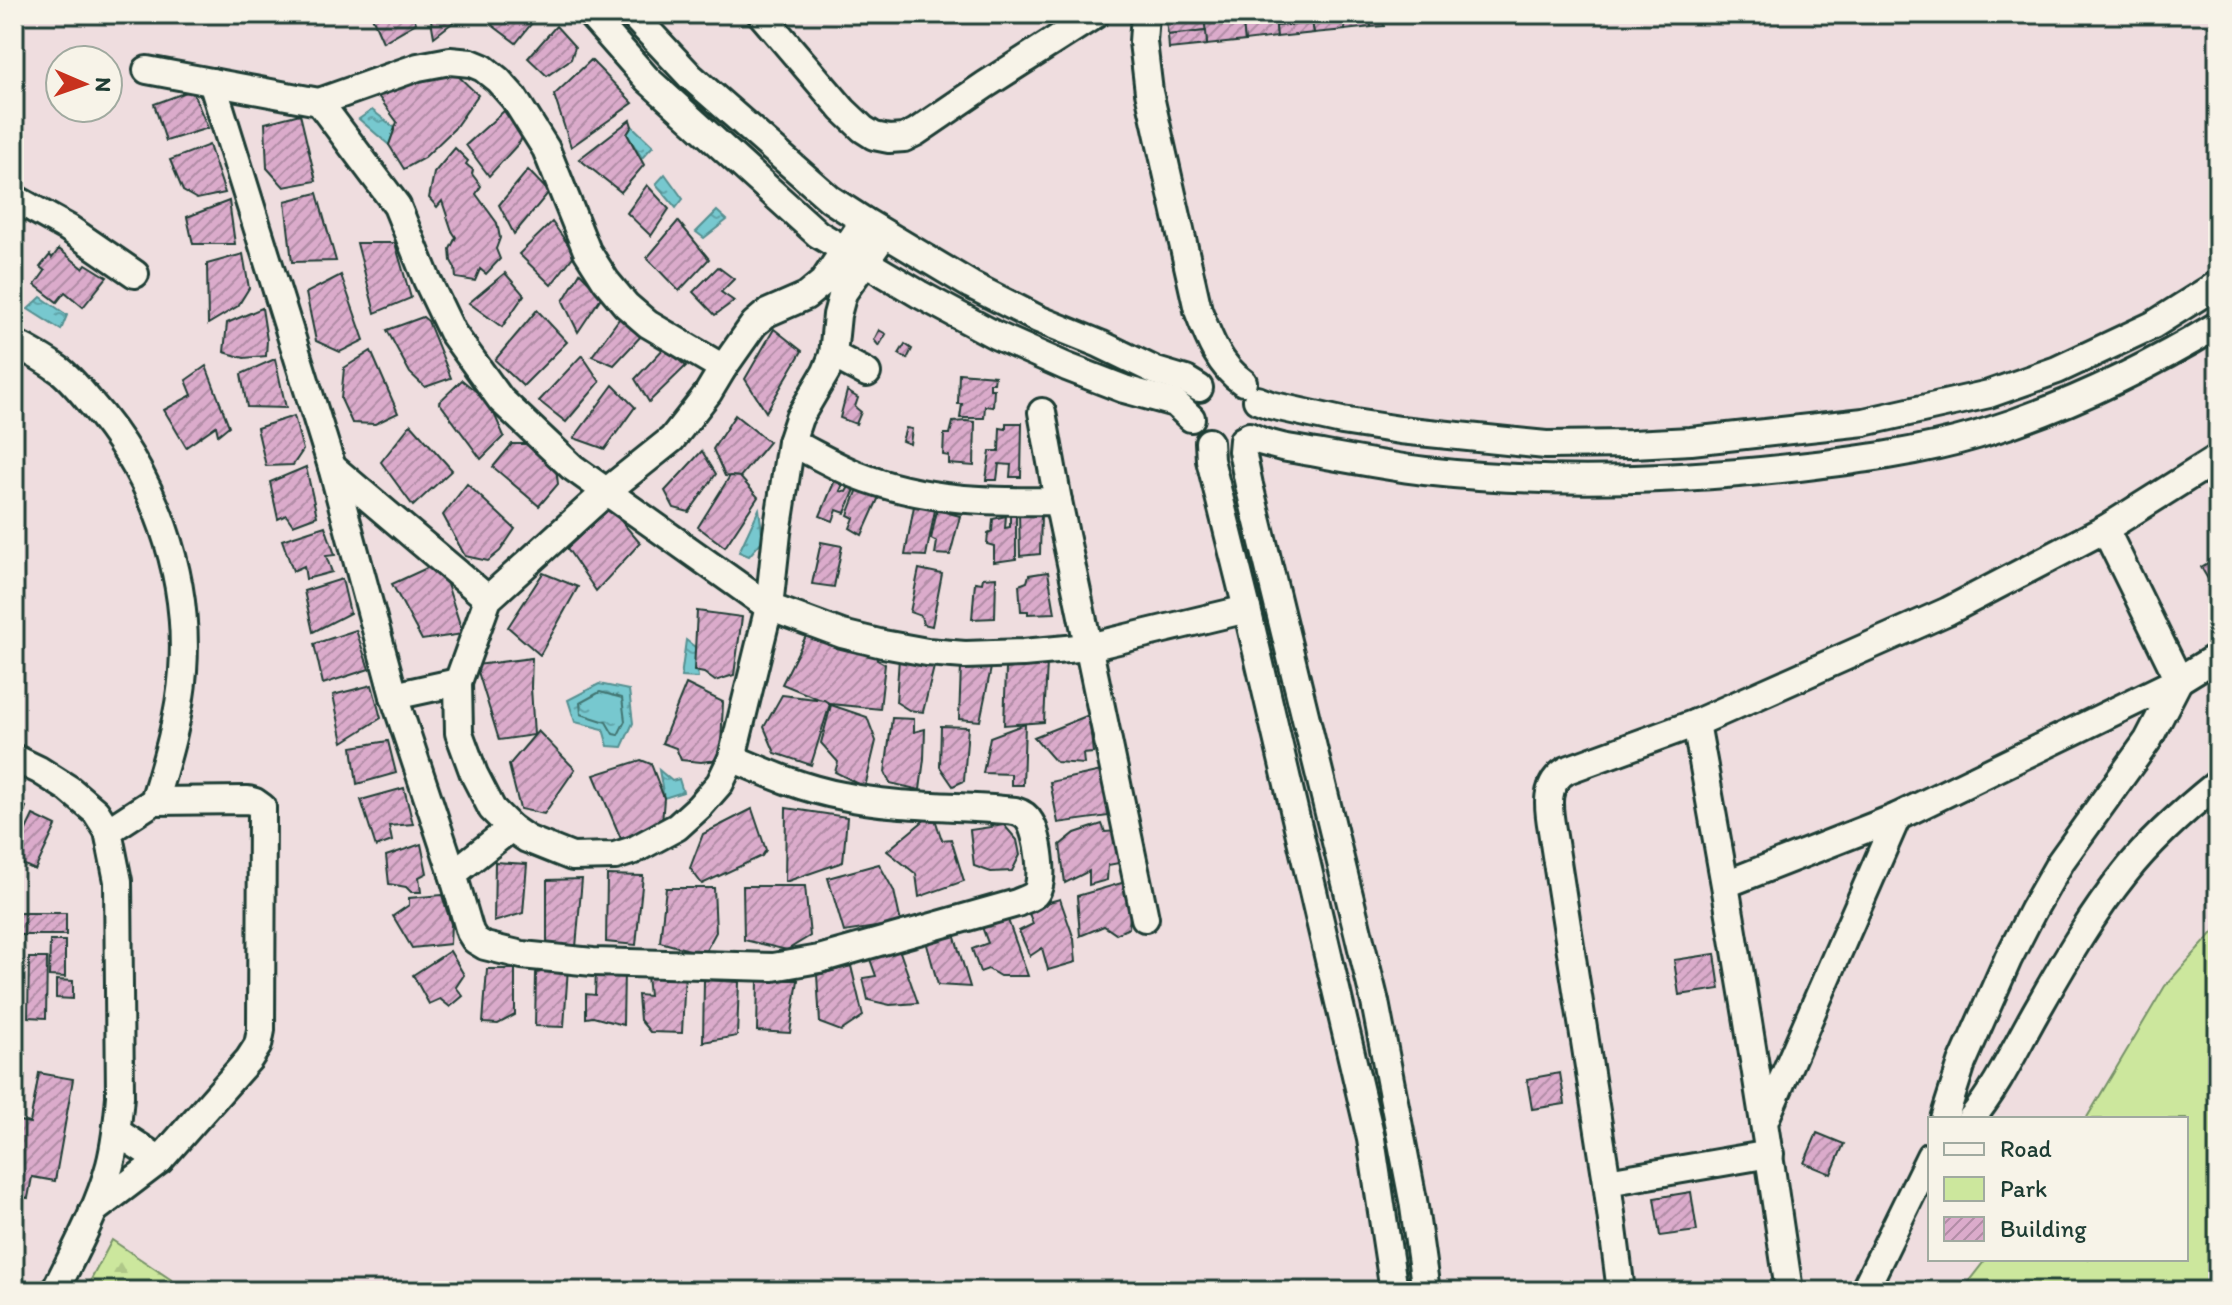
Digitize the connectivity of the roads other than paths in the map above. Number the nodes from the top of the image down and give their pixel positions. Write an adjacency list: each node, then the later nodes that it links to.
1 (590, 14): 11 (street)
2 (632, 14): 10 (street)
3 (1096, 14): 5 (street)
4 (1145, 14): 15 (street)
5 (766, 15)
6 (147, 70): 7 (street)
7 (212, 82): 8 (street); 30 (street)
8 (319, 102): 20 (street); 31 (street)
9 (14, 198): 12 (street)
10 (874, 228): 11 (street); 22 (street)
11 (855, 256): 14 (street); 16 (street); 25 (street)
12 (135, 274)
13 (2218, 284): 23 (street)
14 (806, 296): 16 (street); 20 (street)
15 (1198, 310): 22 (street); 23 (street)
16 (837, 315): 19 (street)
17 (2218, 325): 26 (street)
18 (14, 343): 46 (street)
19 (833, 355): 21 (street); 27 (street)
20 (723, 368): 31 (street)
21 (867, 373)
22 (1201, 386): 23 (street); 25 (street)
23 (1250, 391): 26 (street)
24 (1042, 412): 32 (street)
25 (1191, 418): 28 (street)
26 (1246, 438): 28 (street); 64 (street)
27 (791, 442): 32 (street); 35 (street)
28 (1209, 442): 36 (street)
29 (2218, 458): 33 (street)
30 (332, 467): 34 (street); 41 (street)
31 (607, 491): 34 (street); 35 (street)
32 (1058, 501): 37 (street)
33 (2105, 529): 39 (street); 42 (street)
34 (488, 599): 40 (street)
35 (769, 607): 37 (street); 44 (street)
36 (1247, 609): 37 (street); 63 (street)
37 (1089, 647): 52 (street)
38 (2218, 656): 39 (street)
39 (2179, 680): 47 (street); 53 (street)
40 (458, 682): 41 (street); 48 (street)
41 (394, 696): 50 (street)
42 (1696, 723): 51 (street); 60 (street)
43 (14, 758): 49 (street)
44 (732, 758): 48 (street); 50 (street)
45 (2218, 783): 54 (street)
46 (154, 801): 49 (street); 58 (street)
47 (1897, 817): 51 (street); 55 (street)
48 (511, 828): 50 (street)
49 (108, 831): 56 (street)
50 (453, 874)
51 (1726, 884): 55 (street)
52 (1145, 918)
53 (1945, 1117)
54 (1973, 1117)
55 (1764, 1122): 57 (street)
56 (117, 1132): 58 (street); 61 (street)
57 (1770, 1154): 60 (street); 66 (street)
58 (160, 1160): 61 (street)
59 (1928, 1161): 67 (street)
60 (1607, 1182): 65 (street)
61 (93, 1211): 62 (street)
62 (55, 1291)
63 (1394, 1291)
64 (1426, 1291)
65 (1621, 1291)
66 (1789, 1291)
67 (1864, 1291)

